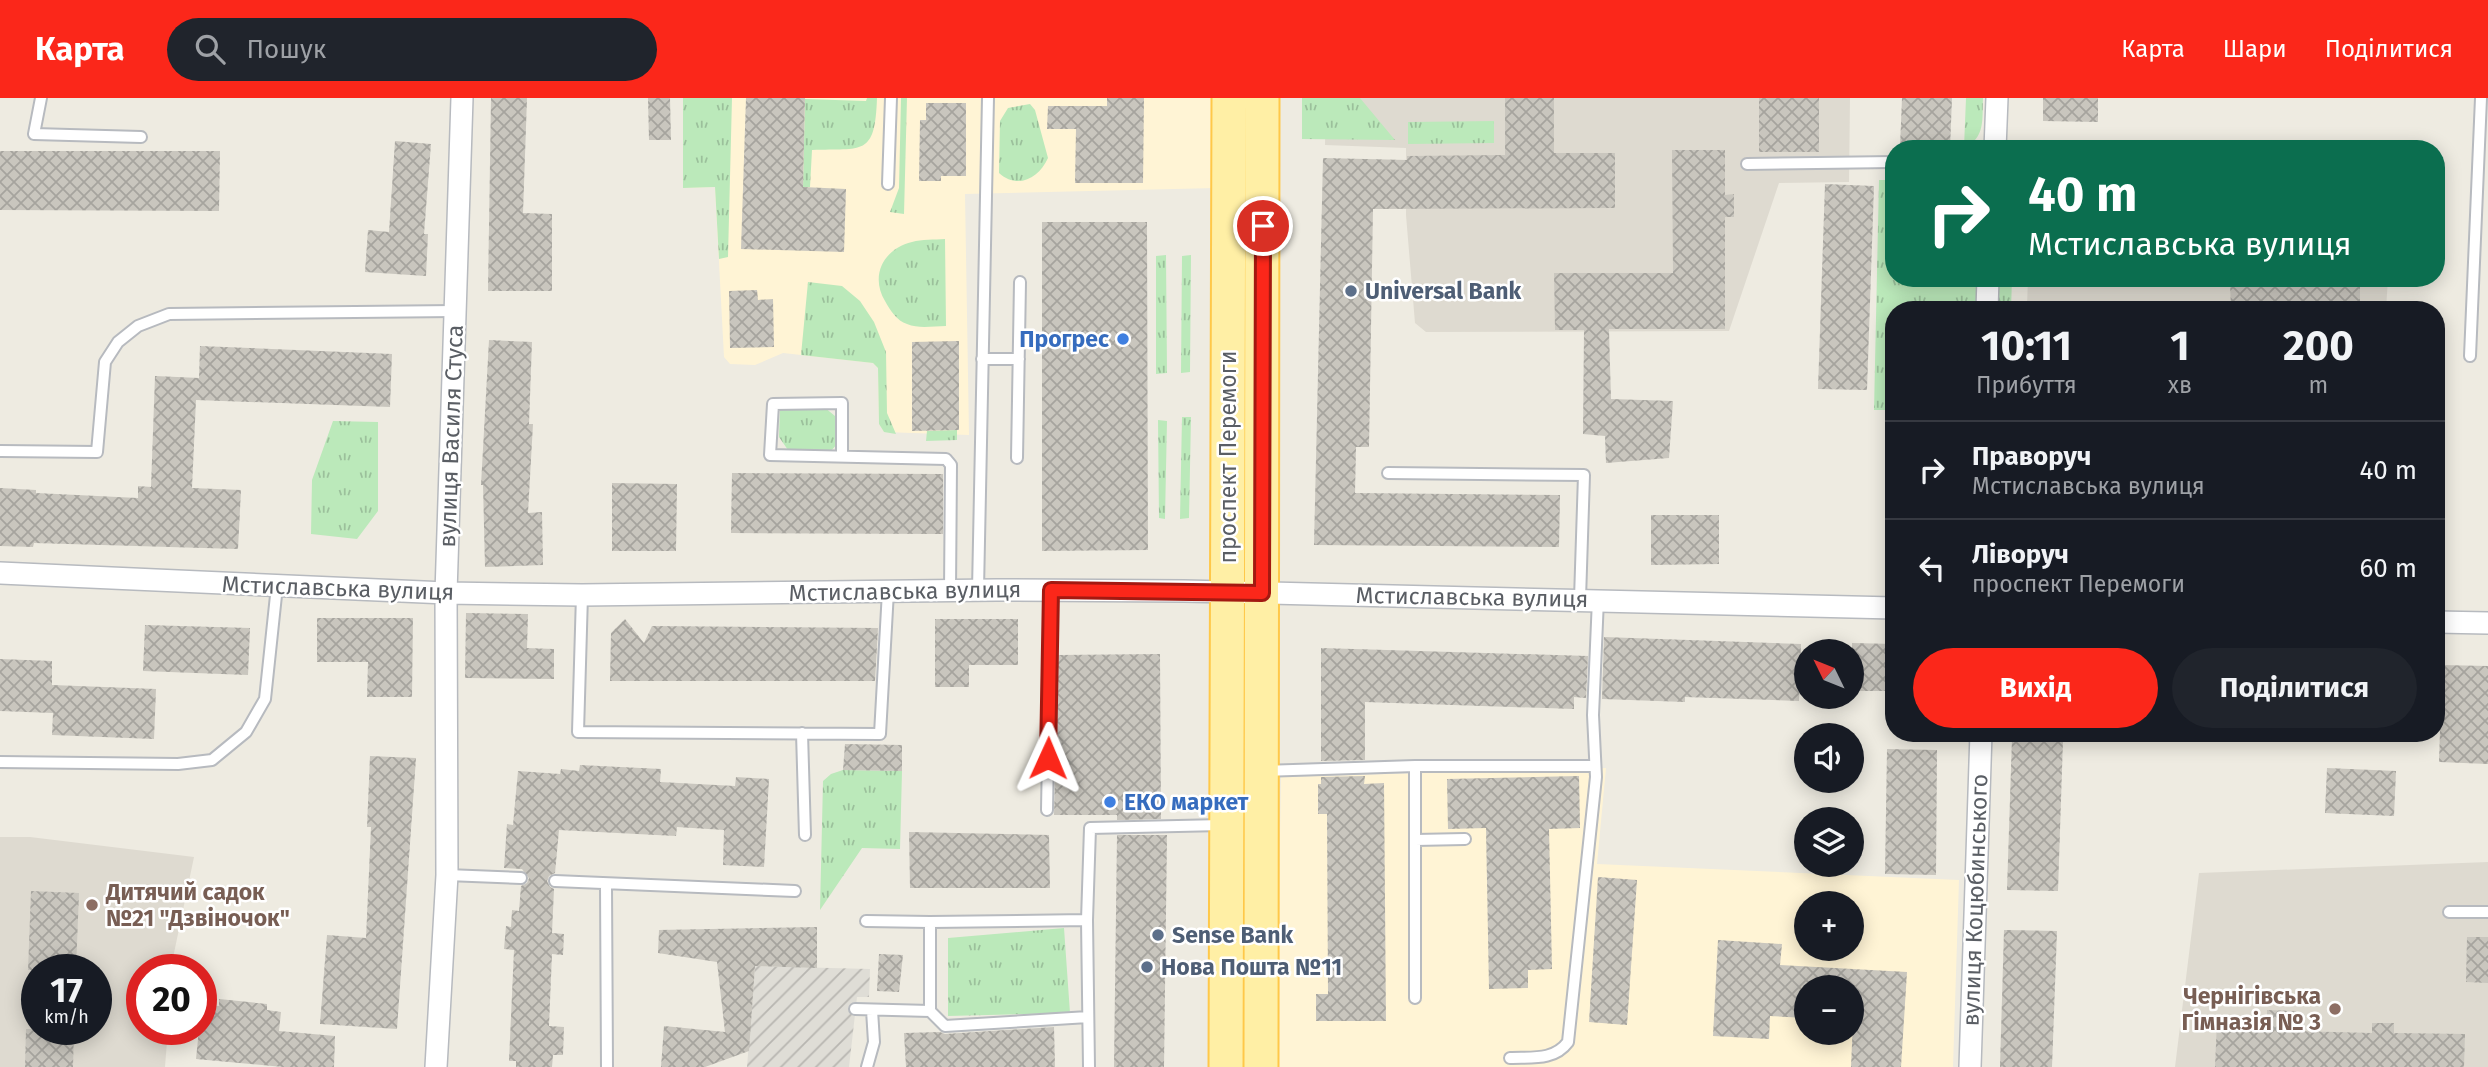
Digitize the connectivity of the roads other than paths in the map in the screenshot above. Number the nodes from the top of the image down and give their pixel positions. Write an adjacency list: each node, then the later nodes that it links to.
1 (41, 98): 9 (lane)
2 (462, 98): 15 (street, вулиця Василя Стуса)
3 (891, 98): 13 (lane)
4 (988, 98): 17 (lane)
5 (1229, 98): 29 (main road, проспект Перемоги)
6 (1262, 98): 31 (main road, проспект Перемоги)
7 (1997, 98): 10 (street)
8 (2481, 98): 16 (lane)
9 (141, 137)
10 (1995, 140)
11 (1885, 162): 12 (lane)
12 (1747, 164)
13 (888, 184)
14 (1020, 282): 18 (lane)
15 (456, 310): 19 (lane); 30 (street, вулиця Василя Стуса)
16 (2470, 356)
17 (982, 359): 18 (lane); 25 (lane)
18 (1019, 359): 21 (lane)
19 (0, 451)
20 (842, 456): 20 (lane); 28 (lane)
21 (1017, 458)
22 (1388, 473): 33 (lane)
23 (0, 573): 24 (street, Мстиславська вулиця)
24 (277, 586): 30 (street, Мстиславська вулиця); 39 (lane)
25 (978, 590): 26 (street, Мстиславська вулиця); 28 (street, Мстиславська вулиця)
26 (1051, 590): 29 (street, Мстиславська вулиця); 43 (lane)
27 (888, 591): 28 (street, Мстиславська вулиця); 32 (street, Мстиславська вулиця); 37 (lane)
28 (950, 591)
29 (1227, 592): 31 (street, Мстиславська вулиця); 44 (main road, проспект Перемоги)
30 (446, 593): 32 (street, Мстиславська вулиця); 48 (street, вулиця Василя Стуса)
31 (1262, 593): 33 (street, Мстиславська вулиця); 42 (main road, проспект Перемоги)
32 (582, 595): 37 (lane)
33 (1589, 599): 34 (street, Мстиславська вулиця); 41 (lane)
34 (1885, 608)
35 (2445, 622): 36 (street)
36 (2488, 623)
37 (802, 733): 45 (lane)
38 (1981, 742): 70 (street, вулиця Коцюбинського)
39 (0, 762)
40 (1415, 766): 41 (lane); 42 (lane); 47 (lane)
41 (1595, 766): 63 (lane)
42 (1261, 771): 69 (main road, проспект Перемоги)
43 (1047, 810)
44 (1226, 825): 55 (lane); 68 (main road, проспект Перемоги)
45 (805, 835)
46 (1465, 839): 47 (lane)
47 (1415, 840): 58 (lane)
48 (447, 875): 49 (lane); 64 (street, вулиця Василя Стуса)
49 (522, 878)
50 (555, 881): 51 (lane)
51 (606, 885): 52 (lane); 65 (lane)
52 (795, 891)
53 (2449, 912): 54 (lane)
54 (2488, 912)
55 (1087, 920): 57 (lane); 62 (lane)
56 (866, 921): 57 (lane)
57 (930, 922): 61 (lane)
58 (1415, 998)
59 (855, 1009): 60 (lane)
60 (872, 1010): 61 (lane); 66 (lane)
61 (930, 1011): 62 (lane)
62 (1088, 1017): 67 (lane)
63 (1510, 1058)
64 (436, 1067)
65 (607, 1067)
66 (867, 1067)
67 (1089, 1067)
68 (1226, 1067)
69 (1261, 1067)
70 (1970, 1067)

